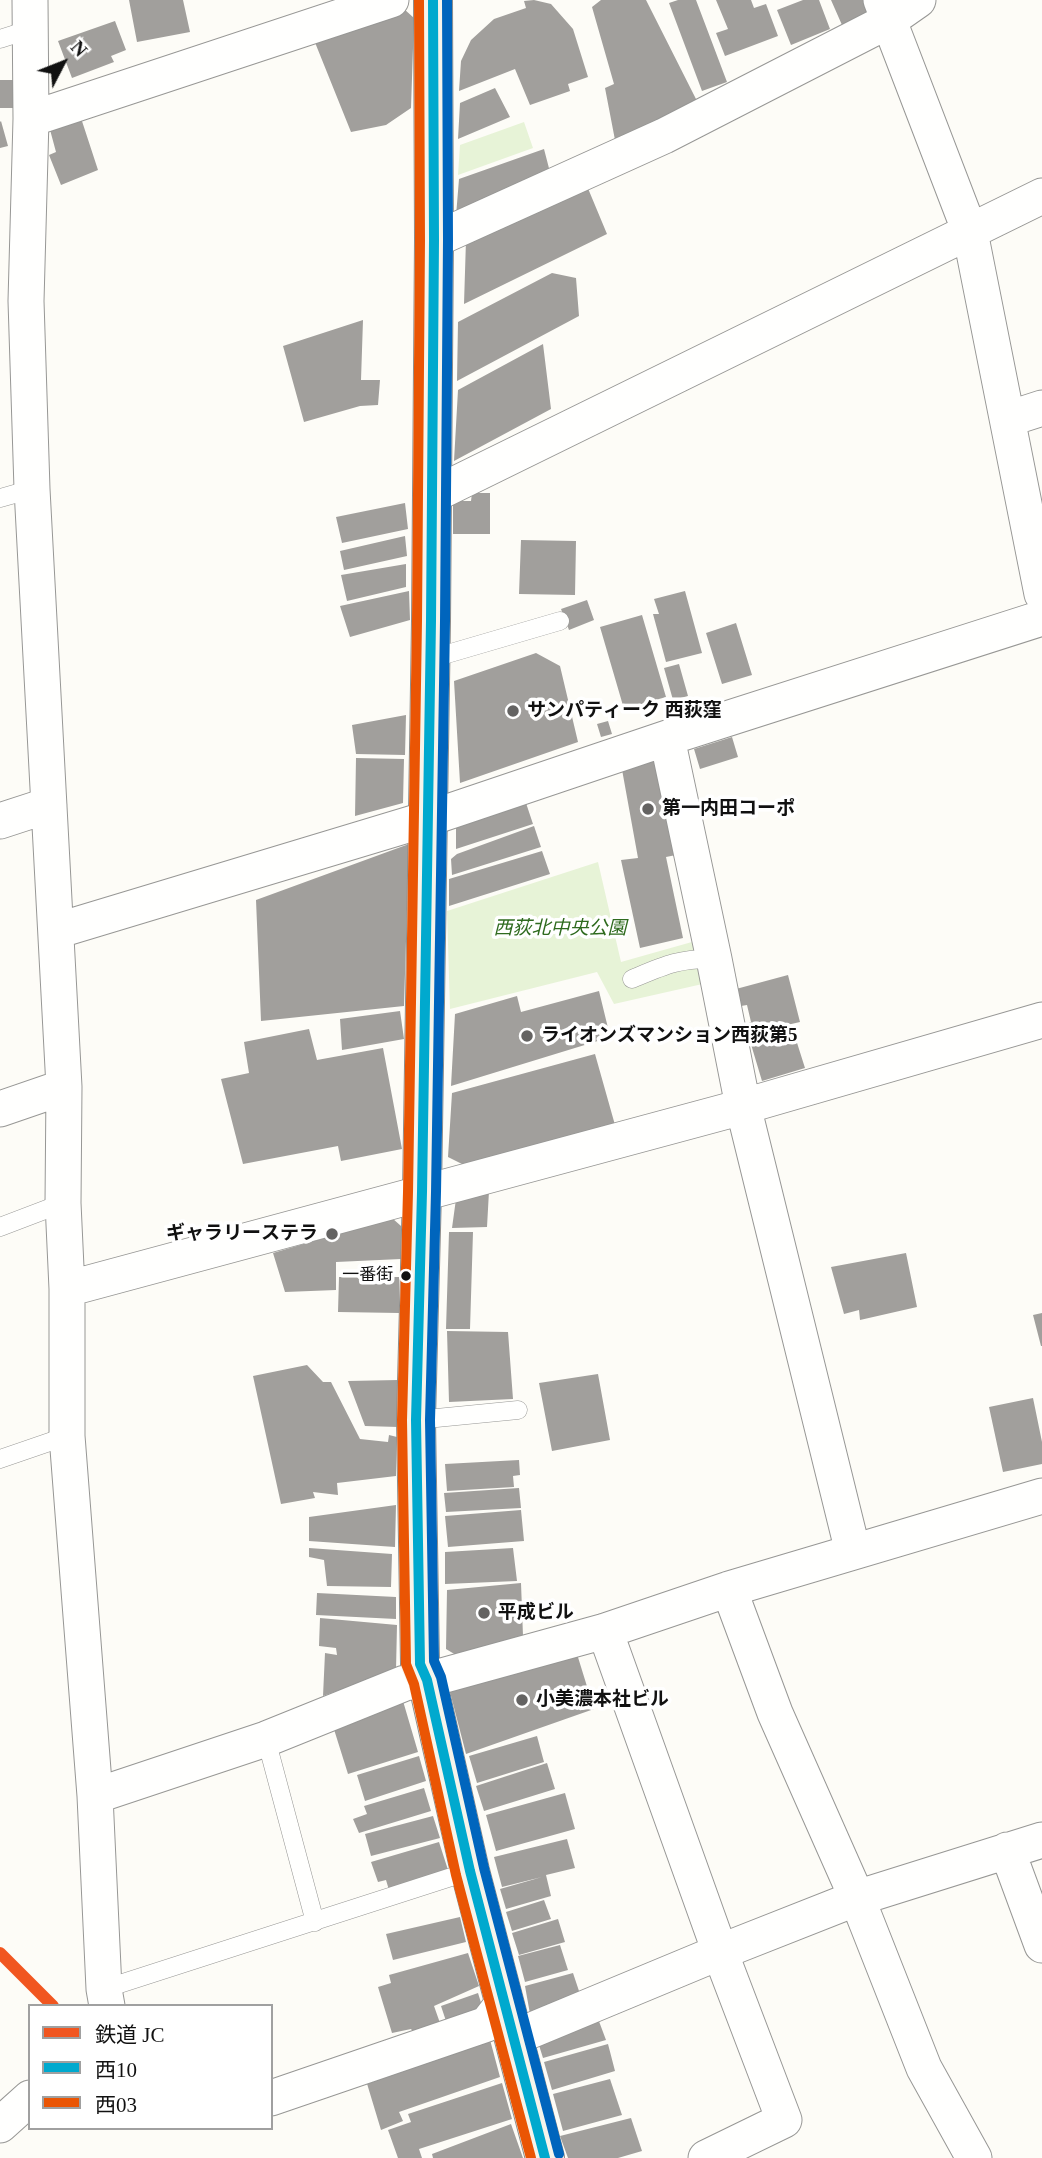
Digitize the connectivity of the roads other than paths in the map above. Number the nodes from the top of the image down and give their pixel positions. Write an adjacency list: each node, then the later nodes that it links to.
1 (391, 0): 4 (street)
2 (433, 0): 10 (street)
3 (918, 0): 5 (street)
4 (341, 8): 7 (street)
5 (884, 11): 9 (street); 10 (street)
6 (20, 23): 7 (street)
7 (31, 119): 11 (street)
8 (1042, 196): 9 (street)
9 (970, 232): 13 (street); 15 (street)
10 (434, 240): 15 (street)
11 (13, 306): 14 (street)
12 (1042, 408): 13 (street)
13 (1009, 419): 16 (street)
14 (16, 493): 21 (street)
15 (432, 496): 19 (street)
16 (1042, 594)
17 (1042, 618): 20 (street)
18 (560, 621): 19 (lane)
19 (430, 659): 22 (street)
20 (667, 738): 22 (street); 25 (street)
21 (48, 805): 23 (street); 24 (street)
22 (427, 819): 24 (street); 31 (street)
23 (0, 821)
24 (56, 931): 28 (street)
25 (715, 959): 26 (lane); 29 (street)
26 (632, 979)
27 (1042, 1020): 29 (street)
28 (64, 1087): 30 (street); 32 (street)
29 (743, 1107): 31 (street); 40 (street)
30 (0, 1109)
31 (422, 1192): 34 (street); 36 (street)
32 (63, 1203): 33 (lane); 34 (street)
33 (0, 1227)
34 (67, 1289): 37 (street)
35 (518, 1410): 36 (lane)
36 (416, 1420): 43 (street)
37 (67, 1436): 38 (lane); 45 (street)
38 (0, 1459)
39 (1042, 1496): 40 (street)
40 (853, 1552): 41 (street)
41 (729, 1589): 42 (street); 49 (street)
42 (605, 1631): 43 (street); 52 (street)
43 (427, 1680): 44 (street); 48 (street)
44 (266, 1738): 45 (street); 50 (lane)
45 (95, 1796): 53 (street)
46 (1042, 1840): 47 (street)
47 (1007, 1850): 49 (street); 51 (street)
48 (470, 1871): 50 (lane); 54 (street)
49 (857, 1898): 52 (street); 60 (street)
50 (315, 1922): 53 (lane)
51 (1042, 1945)
52 (720, 1952): 54 (street); 59 (street)
53 (105, 1997)
54 (508, 2020): 55 (street); 58 (street)
55 (273, 2097)
56 (28, 2100): 57 (street)
57 (0, 2125)
58 (545, 2158)
59 (706, 2158)
60 (974, 2158)

